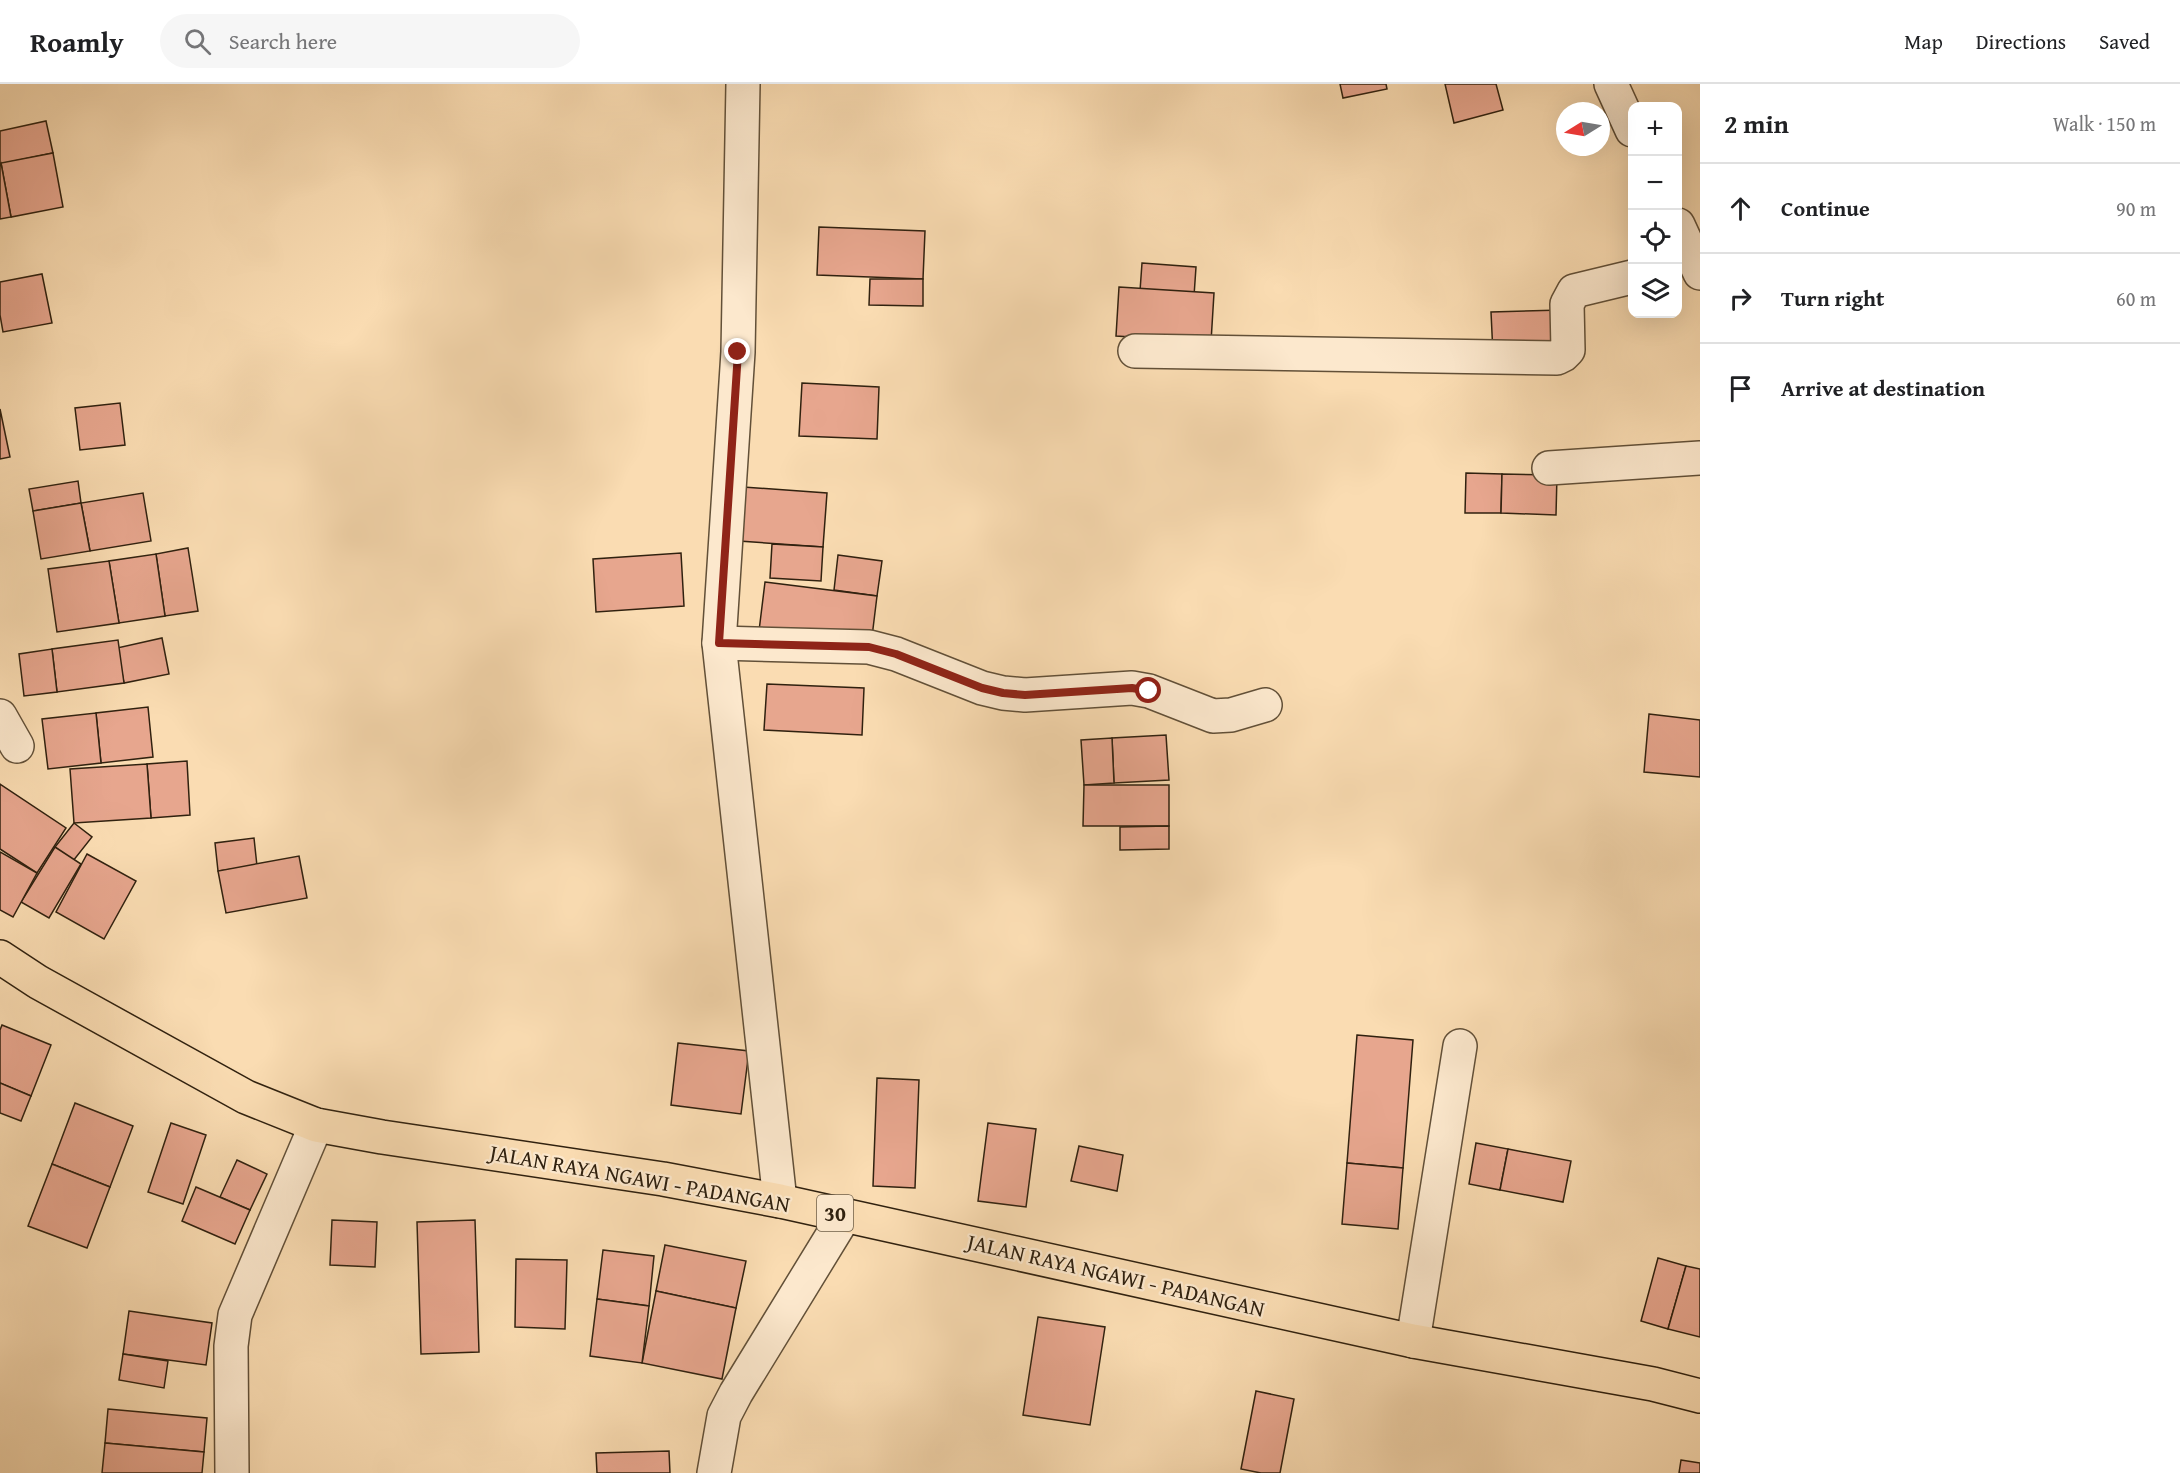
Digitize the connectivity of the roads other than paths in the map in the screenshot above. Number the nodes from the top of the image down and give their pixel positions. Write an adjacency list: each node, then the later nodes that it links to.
1 (743, 84): 10 (street)
2 (1611, 84): 3 (street)
3 (1628, 121)
4 (1682, 240): 5 (street)
5 (1691, 268)
6 (1628, 278): 7 (street)
7 (1135, 351)
8 (1700, 458): 9 (street)
9 (1549, 468)
10 (719, 643): 11 (street); 17 (street)
11 (1265, 705)
12 (0, 716): 13 (street)
13 (17, 746)
14 (0, 957): 16 (highway, JALAN RAYA NGAWI - PADANGAN / 30)
15 (1460, 1046): 19 (street)
16 (315, 1125): 17 (highway, JALAN RAYA NGAWI - PADANGAN / 30); 21 (street)
17 (780, 1201): 18 (highway, JALAN RAYA NGAWI - PADANGAN / 30)
18 (845, 1215): 19 (highway, JALAN RAYA NGAWI - PADANGAN / 30); 22 (street)
19 (1413, 1341): 20 (highway, JALAN RAYA NGAWI - PADANGAN / 30)
20 (1700, 1396)
21 (232, 1473)
22 (714, 1473)

